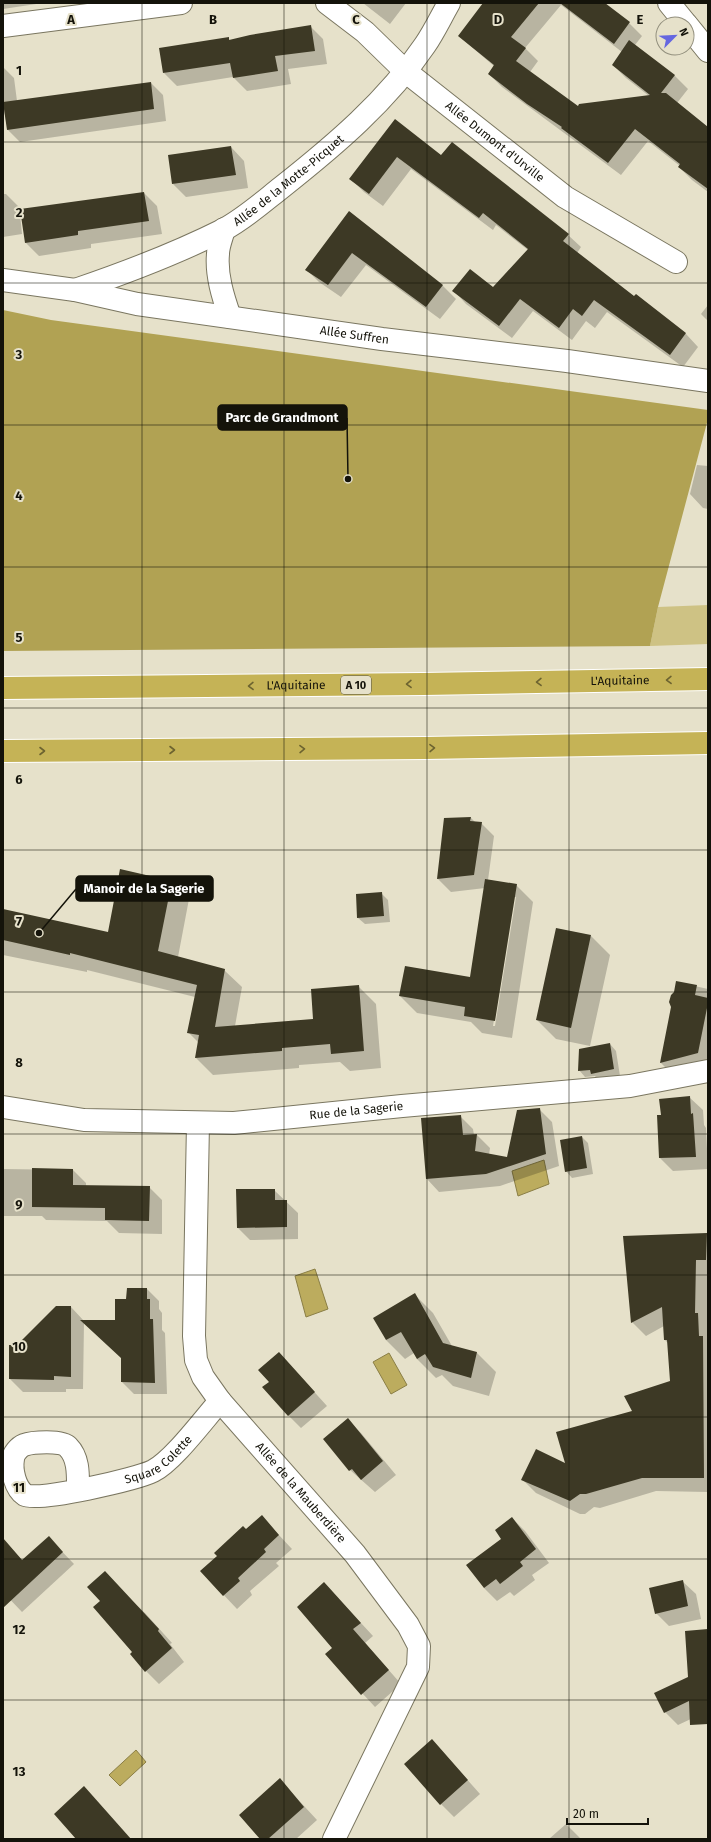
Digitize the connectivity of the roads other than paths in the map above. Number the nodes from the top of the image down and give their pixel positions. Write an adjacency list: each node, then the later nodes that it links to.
1 (181, 3): 6 (street)
2 (327, 3): 9 (street, Allée Dumont d'Urville)
3 (449, 3): 9 (street, Allée de la Motte-Picquet)
4 (669, 3): 5 (street)
5 (680, 16)
6 (3, 26)
7 (695, 34): 8 (street)
8 (708, 51)
9 (405, 71): 10 (street, Allée de la Motte-Picquet); 11 (street, Allée Dumont d'Urville)
10 (224, 229): 13 (street, Allée de la Motte-Picquet); 14 (street)
11 (676, 262)
12 (3, 280): 13 (street, Allée Suffren)
13 (75, 290): 14 (street, Allée Suffren)
14 (230, 317): 15 (street, Allée Suffren)
15 (708, 381)
16 (708, 680): 17 (highway, L'Aquitaine / A 10, one-way to 17)
17 (3, 688)
18 (708, 743): 19 (highway, one-way to 18)
19 (3, 751)
20 (708, 1071): 22 (street, Rue de la Sagerie)
21 (3, 1107): 22 (street, Rue de la Sagerie)
22 (198, 1122): 23 (street, Allée de la Mauberdière)
23 (220, 1401): 24 (street, Square Colette); 25 (street, Allée de la Mauberdière)
24 (78, 1490)
25 (334, 1839)

